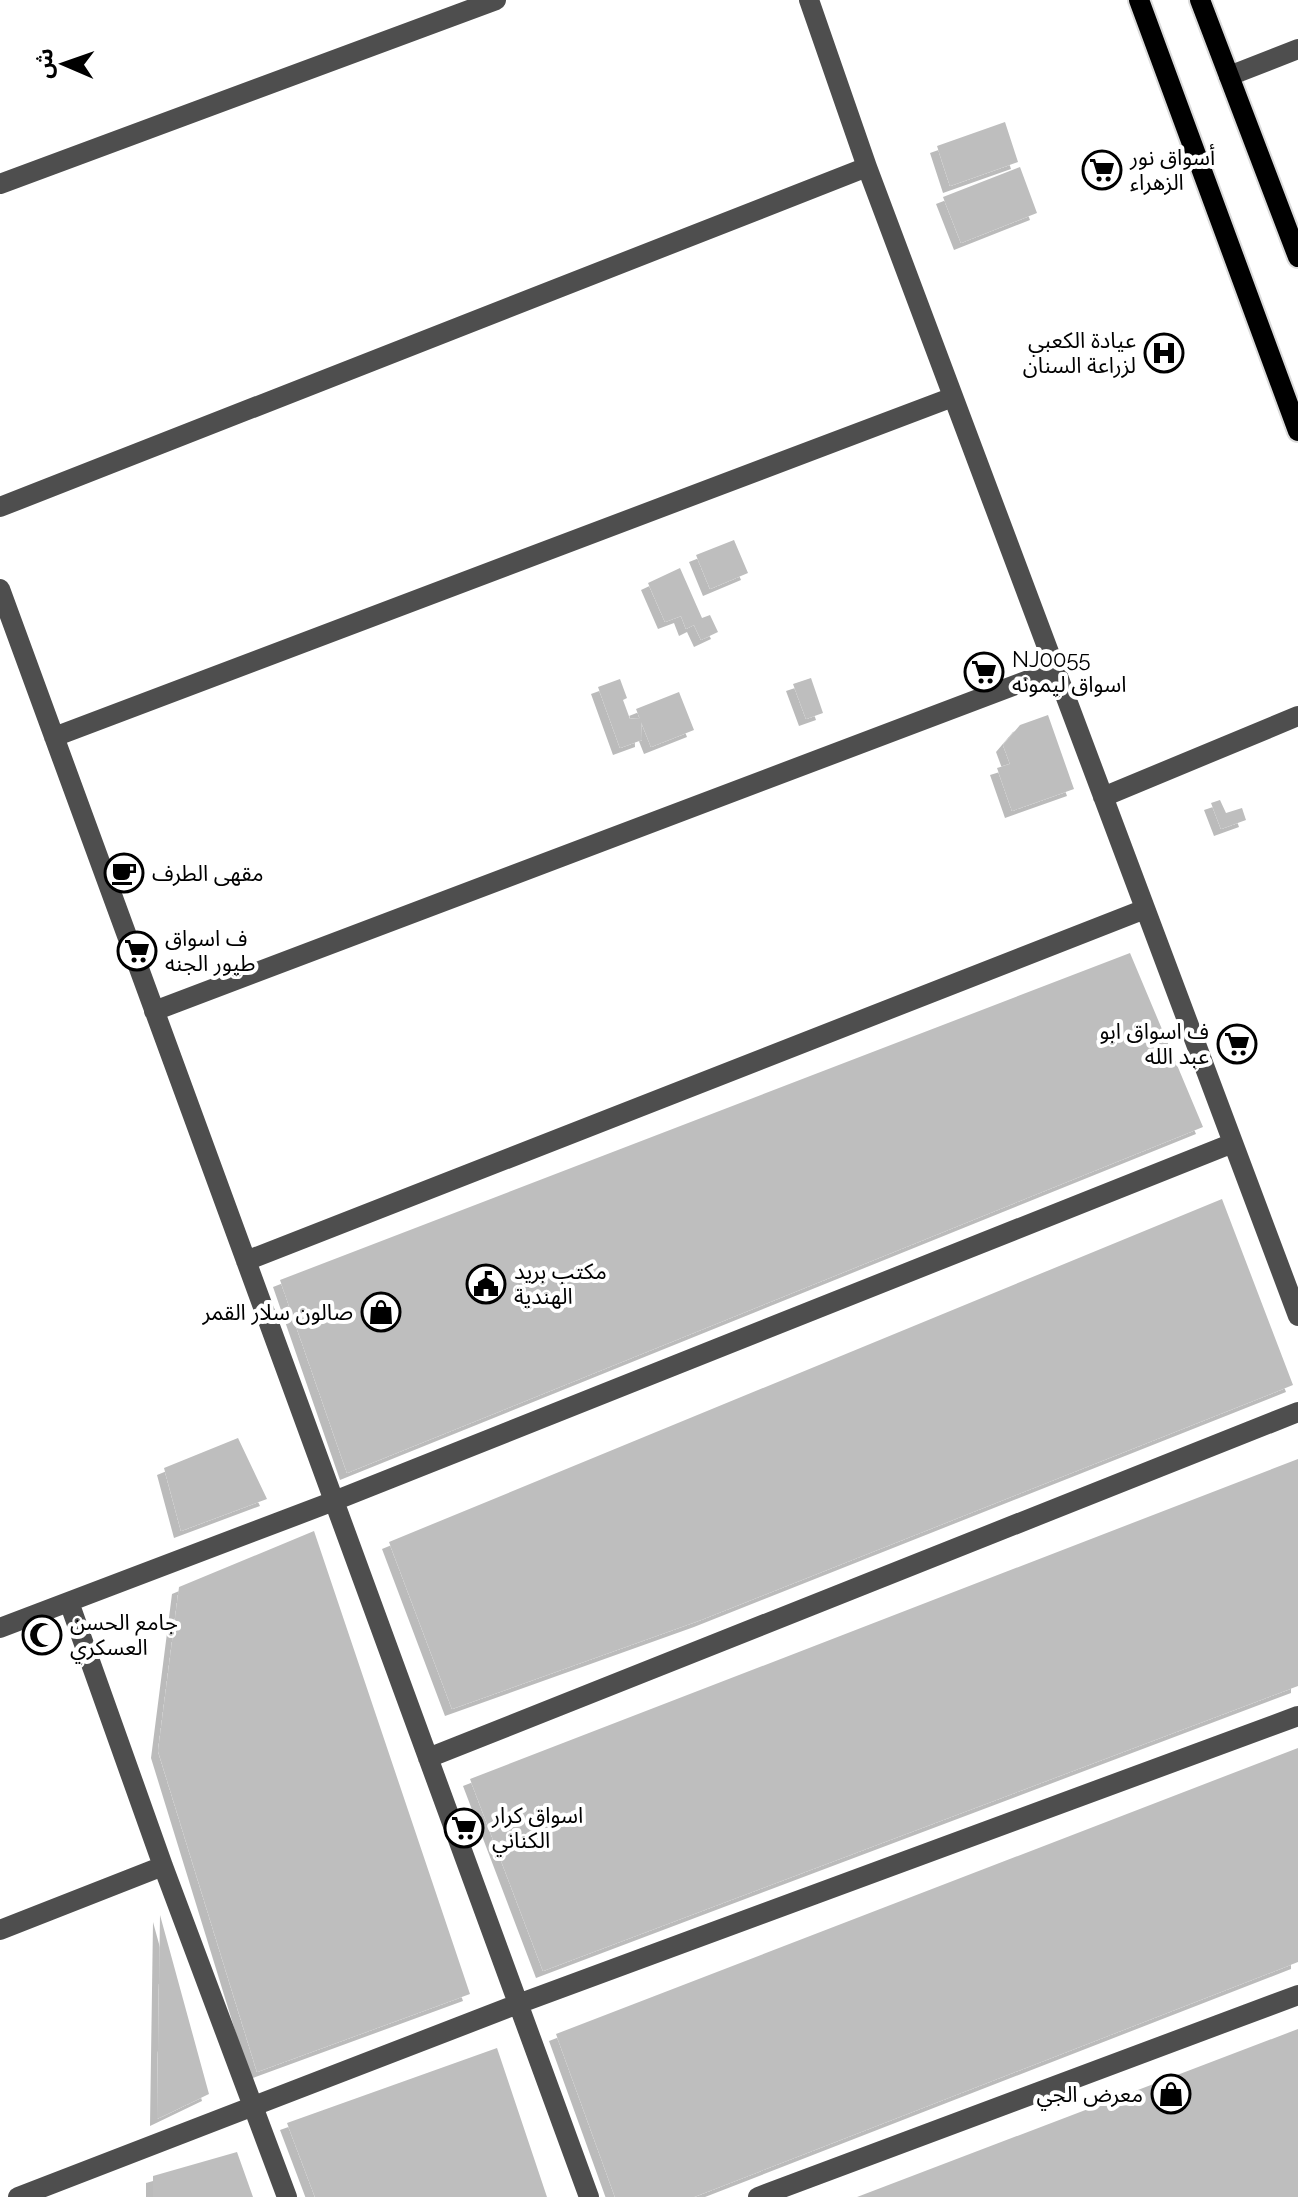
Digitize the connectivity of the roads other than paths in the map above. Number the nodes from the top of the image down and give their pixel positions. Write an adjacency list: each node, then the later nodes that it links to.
1 (496, 0): 8 (street)
2 (809, 0): 7 (street)
3 (1139, 0): 11 (main road)
4 (1200, 0): 6 (main road)
5 (1298, 49): 6 (street)
6 (1229, 76): 9 (main road)
7 (867, 167): 10 (street); 12 (street)
8 (0, 184)
9 (1298, 257)
10 (953, 397): 14 (street); 16 (street)
11 (1298, 431)
12 (0, 507)
13 (0, 589): 16 (street)
14 (1055, 670): 17 (street); 19 (street)
15 (1298, 716): 17 (street)
16 (54, 737): 19 (street)
17 (1103, 797): 18 (street)
18 (1145, 909): 20 (street); 21 (street)
19 (154, 1011): 21 (street)
20 (1233, 1143): 22 (street); 24 (street)
21 (246, 1261): 24 (street)
22 (1298, 1316)
23 (1298, 1412): 28 (street)
24 (334, 1501): 25 (street); 28 (street)
25 (69, 1602): 26 (street); 29 (street)
26 (0, 1628)
27 (1298, 1716): 32 (street)
28 (428, 1758): 32 (street)
29 (163, 1866): 30 (street); 33 (street)
30 (0, 1930)
31 (1298, 1995): 37 (street)
32 (518, 2004): 33 (street); 36 (street)
33 (253, 2107): 34 (street); 35 (street)
34 (18, 2197)
35 (287, 2197)
36 (589, 2197)
37 (758, 2197)

